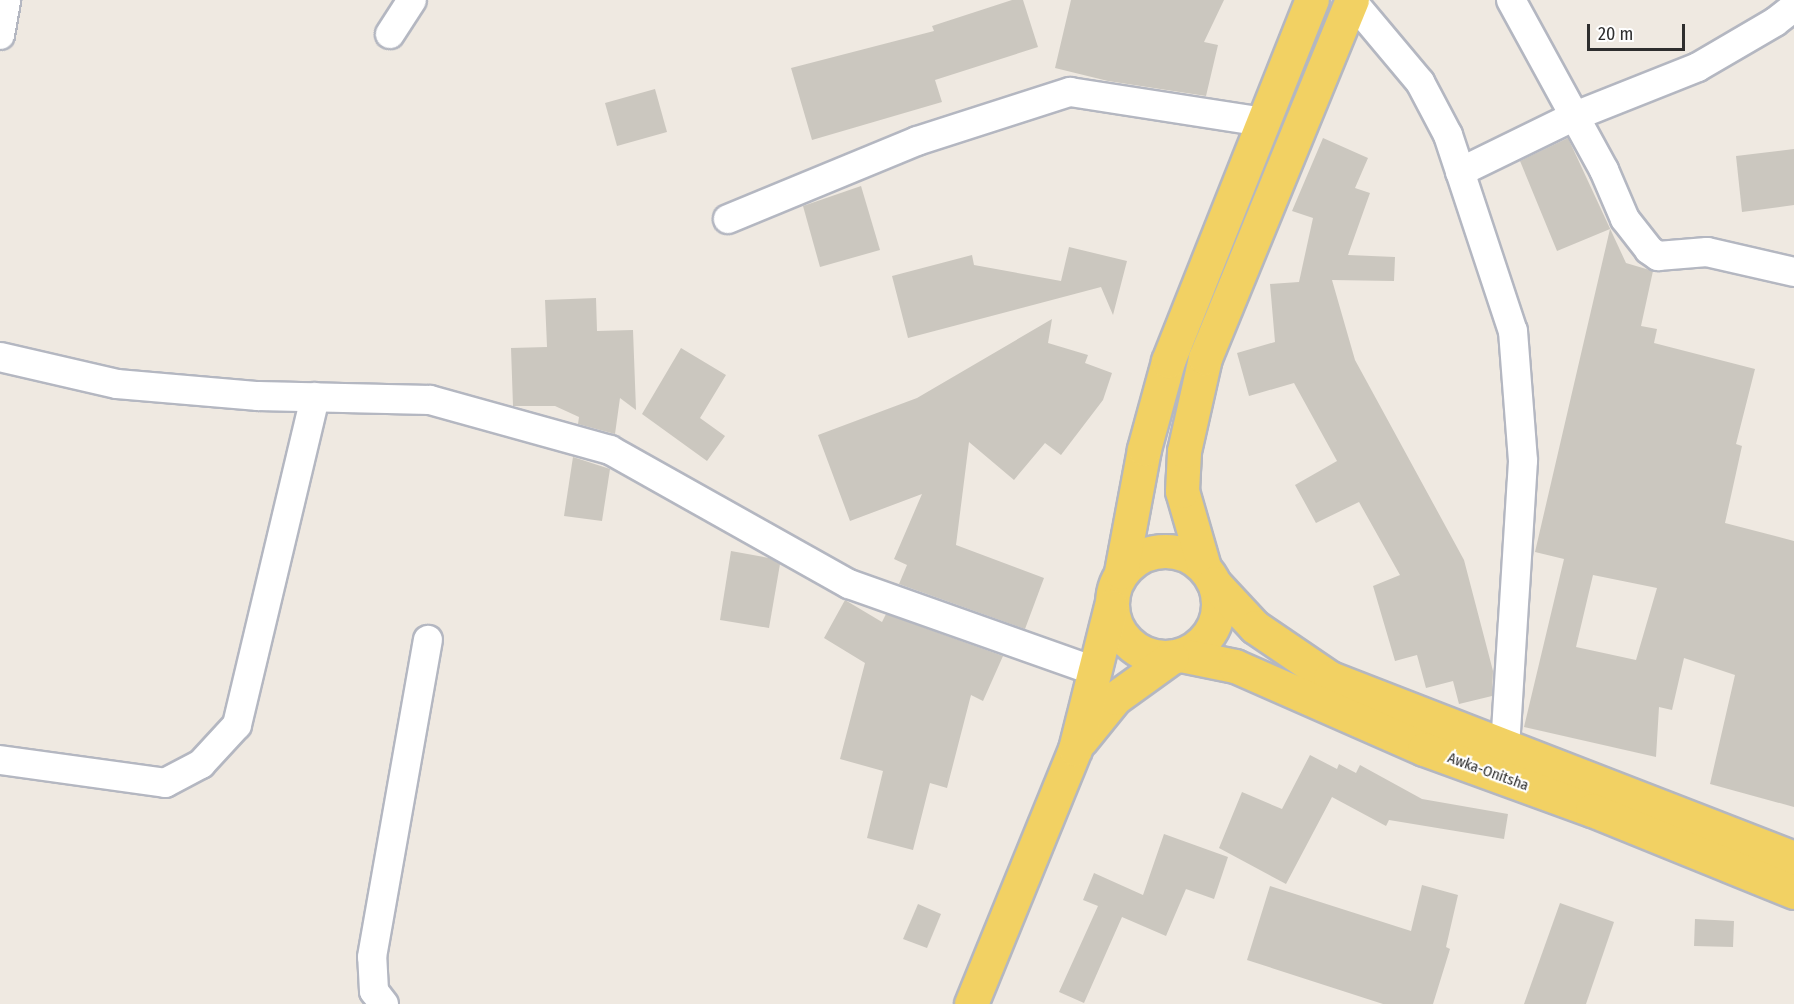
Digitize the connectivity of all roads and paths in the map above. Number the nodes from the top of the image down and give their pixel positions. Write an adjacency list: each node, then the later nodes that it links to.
1 (6, 0): 8 (street)
2 (412, 0): 7 (street)
3 (1352, 0): 11 (street); 17 (main road)
4 (1511, 0): 9 (street)
5 (1303, 3): 10 (main road)
6 (1794, 7): 9 (street)
7 (390, 34)
8 (0, 35)
9 (1575, 116): 11 (street); 13 (street)
10 (1263, 122): 12 (street); 16 (main road)
11 (1460, 172): 22 (street)
12 (728, 219)
13 (1794, 272)
14 (0, 357): 15 (street)
15 (315, 397): 21 (street); 24 (street)
16 (1121, 572): 17 (main road); 18 (main road)
17 (1209, 575): 20 (main road); 22 (main road, Awka-Onitsha)
18 (1111, 606): 20 (main road); 21 (main road)
19 (428, 640): 27 (street)
20 (1177, 656): 23 (main road); 26 (main road, Awka-Onitsha)
21 (1095, 671): 23 (main road)
22 (1505, 748): 25 (main road, Awka-Onitsha)
23 (1075, 749): 28 (main road)
24 (0, 760)
25 (1794, 858)
26 (1794, 891)
27 (384, 1004)
28 (971, 1004)

